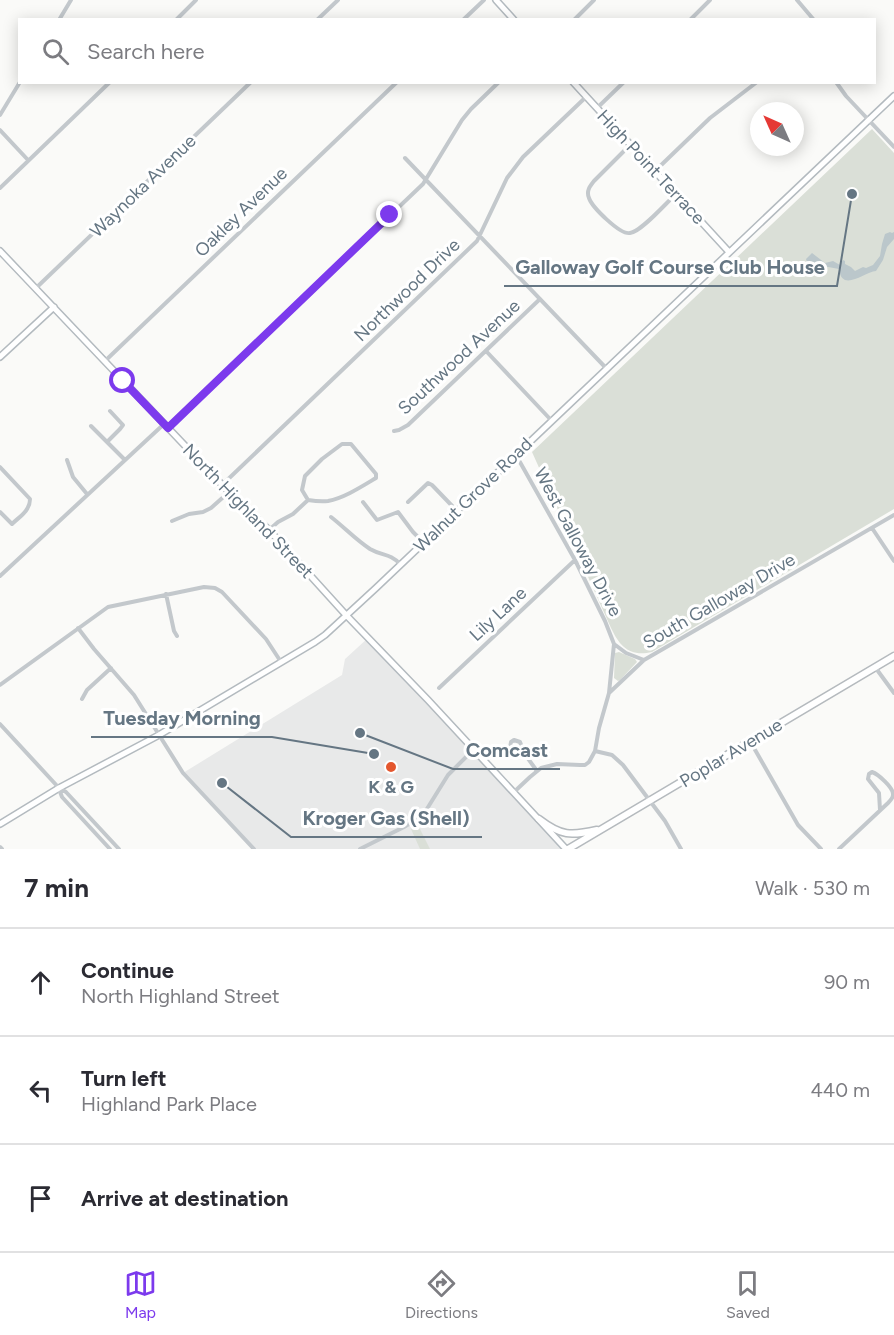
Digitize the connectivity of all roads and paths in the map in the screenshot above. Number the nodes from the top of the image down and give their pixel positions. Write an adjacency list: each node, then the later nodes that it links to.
1 (71, 0): 9 (street)
2 (196, 0): 10 (street)
3 (338, 0): 11 (street)
4 (484, 0): 12 (street)
5 (496, 0): 13 (main road)
6 (594, 0): 14 (street)
7 (710, 0): 15 (street)
8 (797, 0): 16 (street)
9 (59, 18)
10 (178, 18)
11 (319, 18)
12 (465, 18)
13 (512, 18)
14 (576, 18)
15 (692, 18)
16 (812, 18)
17 (19, 84): 29 (street)
18 (108, 84): 35 (street)
19 (249, 84): 43 (street, Waynoka Avenue)
20 (395, 84): 48 (street, Oakley Avenue)
21 (497, 84): 37 (street)
22 (575, 84): 27 (main road, High Point Terrace)
23 (622, 84): 28 (street)
24 (754, 84): 36 (street)
25 (837, 84): 30 (street)
26 (894, 96): 30 (main road, Walnut Grove Road)
27 (586, 97): 28 (main road, High Point Terrace); 40 (street, Northwood Drive)
28 (597, 109): 32 (main road, High Point Terrace)
29 (0, 115)
30 (868, 120): 33 (street); 42 (main road, Walnut Grove Road)
31 (0, 130): 35 (street)
32 (630, 145): 36 (main road, High Point Terrace); 39 (street)
33 (894, 147)
34 (405, 158): 37 (street)
35 (28, 160): 38 (street)
36 (654, 171): 39 (main road, High Point Terrace)
37 (426, 180): 40 (street); 53 (street)
38 (0, 188)
39 (676, 194): 42 (main road, High Point Terrace)
40 (480, 236): 44 (street); 60 (street, Northwood Drive)
41 (0, 251): 43 (main road, North Highland Street)
42 (729, 252): 49 (main road, Walnut Grove Road)
43 (36, 289): 45 (main road, North Highland Street)
44 (540, 299): 46 (street, Southwood Avenue); 49 (street)
45 (54, 307): 47 (main road); 48 (main road, North Highland Street)
46 (486, 351): 51 (street); 54 (street, Southwood Avenue)
47 (0, 357)
48 (104, 362): 53 (main road, North Highland Street)
49 (606, 368): 51 (main road, Walnut Grove Road)
50 (110, 411): 55 (street)
51 (551, 420): 56 (main road, Walnut Grove Road)
52 (91, 426): 55 (street)
53 (166, 426): 58 (street); 60 (main road, North Highland Street)
54 (394, 431)
55 (107, 442): 58 (street)
56 (516, 454): 66 (main road, Walnut Grove Road); 74 (street, West Galloway Drive)
57 (67, 460): 62 (street)
58 (125, 460): 62 (street)
59 (0, 467): 67 (street)
60 (222, 485): 61 (main road, North Highland Street)
61 (229, 492): 70 (street); 72 (main road, North Highland Street)
62 (87, 494): 77 (street)
63 (308, 500): 63 (street); 72 (street)
64 (363, 502): 73 (street)
65 (408, 502): 66 (street)
66 (457, 511): 73 (main road, Walnut Grove Road)
67 (0, 512)
68 (894, 515): 71 (street, South Galloway Drive)
69 (331, 517): 76 (street)
70 (172, 521)
71 (872, 528): 75 (street); 84 (street, South Galloway Drive)
72 (268, 530): 79 (main road, North Highland Street)
73 (423, 542): 76 (main road, Walnut Grove Road)
74 (575, 560): 82 (street, West Galloway Drive); 89 (street, Lily Lane)
75 (894, 561)
76 (400, 564): 79 (main road, Walnut Grove Road)
77 (0, 576)
78 (166, 594): 80 (street); 81 (street); 85 (street)
79 (346, 615): 85 (main road, Walnut Grove Road); 96 (main road, North Highland Street)
80 (78, 628): 87 (street); 88 (street)
81 (177, 636)
82 (614, 644): 84 (street, West Galloway Drive); 90 (street, West Galloway Drive)
83 (894, 656): 86 (main road, Poplar Avenue)
84 (644, 660): 90 (street, South Galloway Drive)
85 (281, 662): 94 (main road, Walnut Grove Road)
86 (875, 667): 91 (street); 95 (main road, Poplar Avenue)
87 (111, 668): 92 (street); 94 (street)
88 (0, 685)
89 (439, 688)
90 (609, 693): 97 (street)
91 (894, 693)
92 (82, 699)
93 (0, 724): 100 (street)
94 (159, 735): 100 (main road, Walnut Grove Road); 109 (street)
95 (750, 741): 102 (main road, Poplar Avenue); 113 (street)
96 (474, 750): 101 (main road, North Highland Street); 110 (street)
97 (595, 751): 99 (street); 102 (street)
98 (524, 753): 99 (street)
99 (537, 771): 101 (street)
100 (59, 788): 105 (main road, Walnut Grove Road); 107 (street); 108 (street)
101 (514, 792): 104 (main road, North Highland Street)
102 (650, 801): 106 (main road, Poplar Avenue); 112 (street)
103 (880, 810): 103 (street); 114 (street)
104 (538, 819): 106 (main road); 111 (main road, North Highland Street)
105 (0, 824)
106 (603, 828): 111 (main road, Poplar Avenue)
107 (117, 848)
108 (110, 849)
109 (254, 849)
110 (360, 849)
111 (567, 849)
112 (681, 849)
113 (821, 849)
114 (839, 849)

